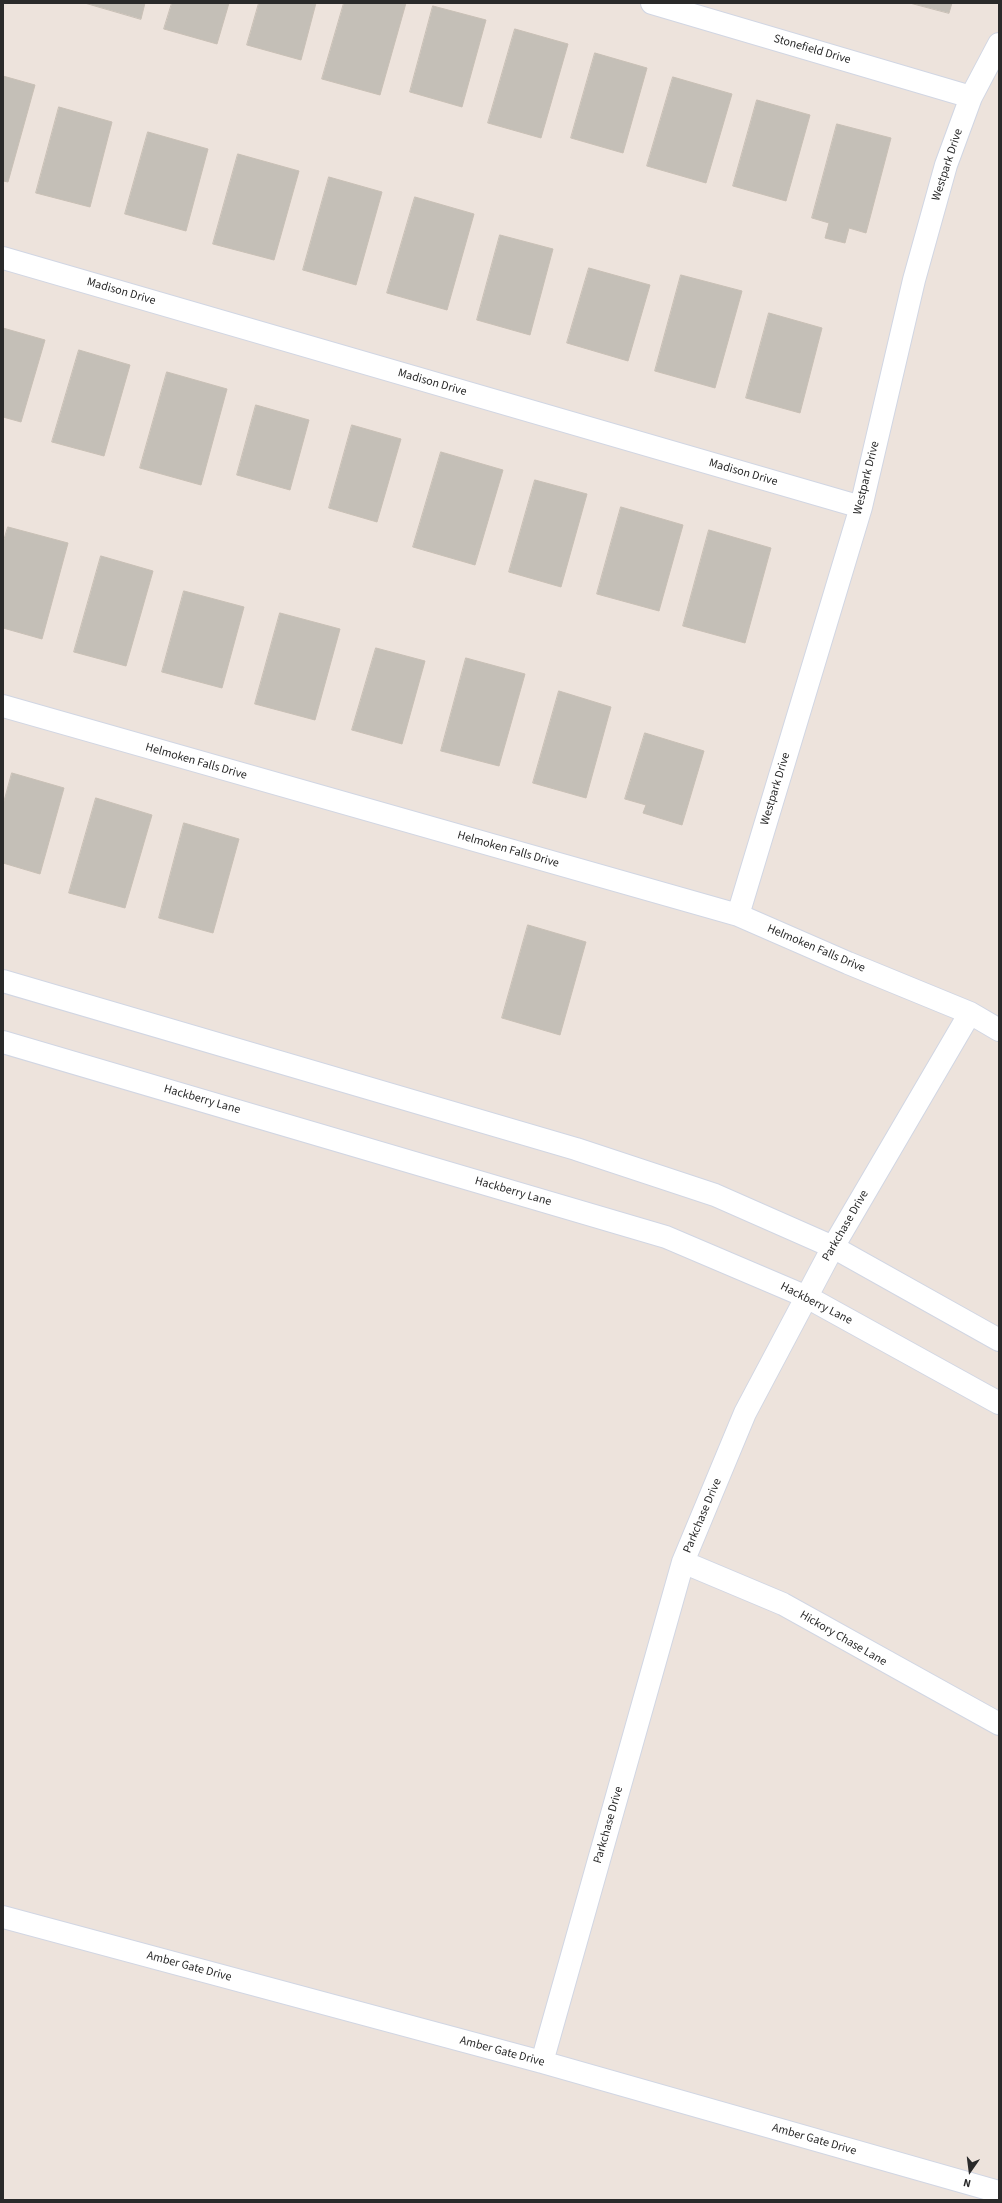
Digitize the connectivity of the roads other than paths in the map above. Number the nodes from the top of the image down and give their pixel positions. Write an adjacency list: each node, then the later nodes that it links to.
1 (652, 3): 3 (street, Stonefield Drive)
2 (999, 44): 3 (street, Westpark Drive)
3 (971, 97): 5 (street, Westpark Drive)
4 (3, 258): 5 (street, Madison Drive)
5 (861, 507): 7 (street, Westpark Drive)
6 (3, 706): 7 (street, Helmoken Falls Drive)
7 (738, 915): 9 (street, Helmoken Falls Drive)
8 (3, 981): 12 (street)
9 (970, 1013): 10 (street, Helmoken Falls Drive); 12 (street, Parkchase Drive)
10 (999, 1030)
11 (3, 1042): 13 (street, Hackberry Lane)
12 (833, 1247): 13 (street, Parkchase Drive); 14 (street)
13 (807, 1297): 15 (street, Hackberry Lane); 16 (street, Parkchase Drive)
14 (999, 1340)
15 (999, 1403)
16 (683, 1562): 17 (street, Hickory Chase Lane); 19 (street, Parkchase Drive)
17 (999, 1724)
18 (3, 1917): 19 (street, Amber Gate Drive)
19 (542, 2062): 20 (street, Amber Gate Drive)
20 (999, 2192)

